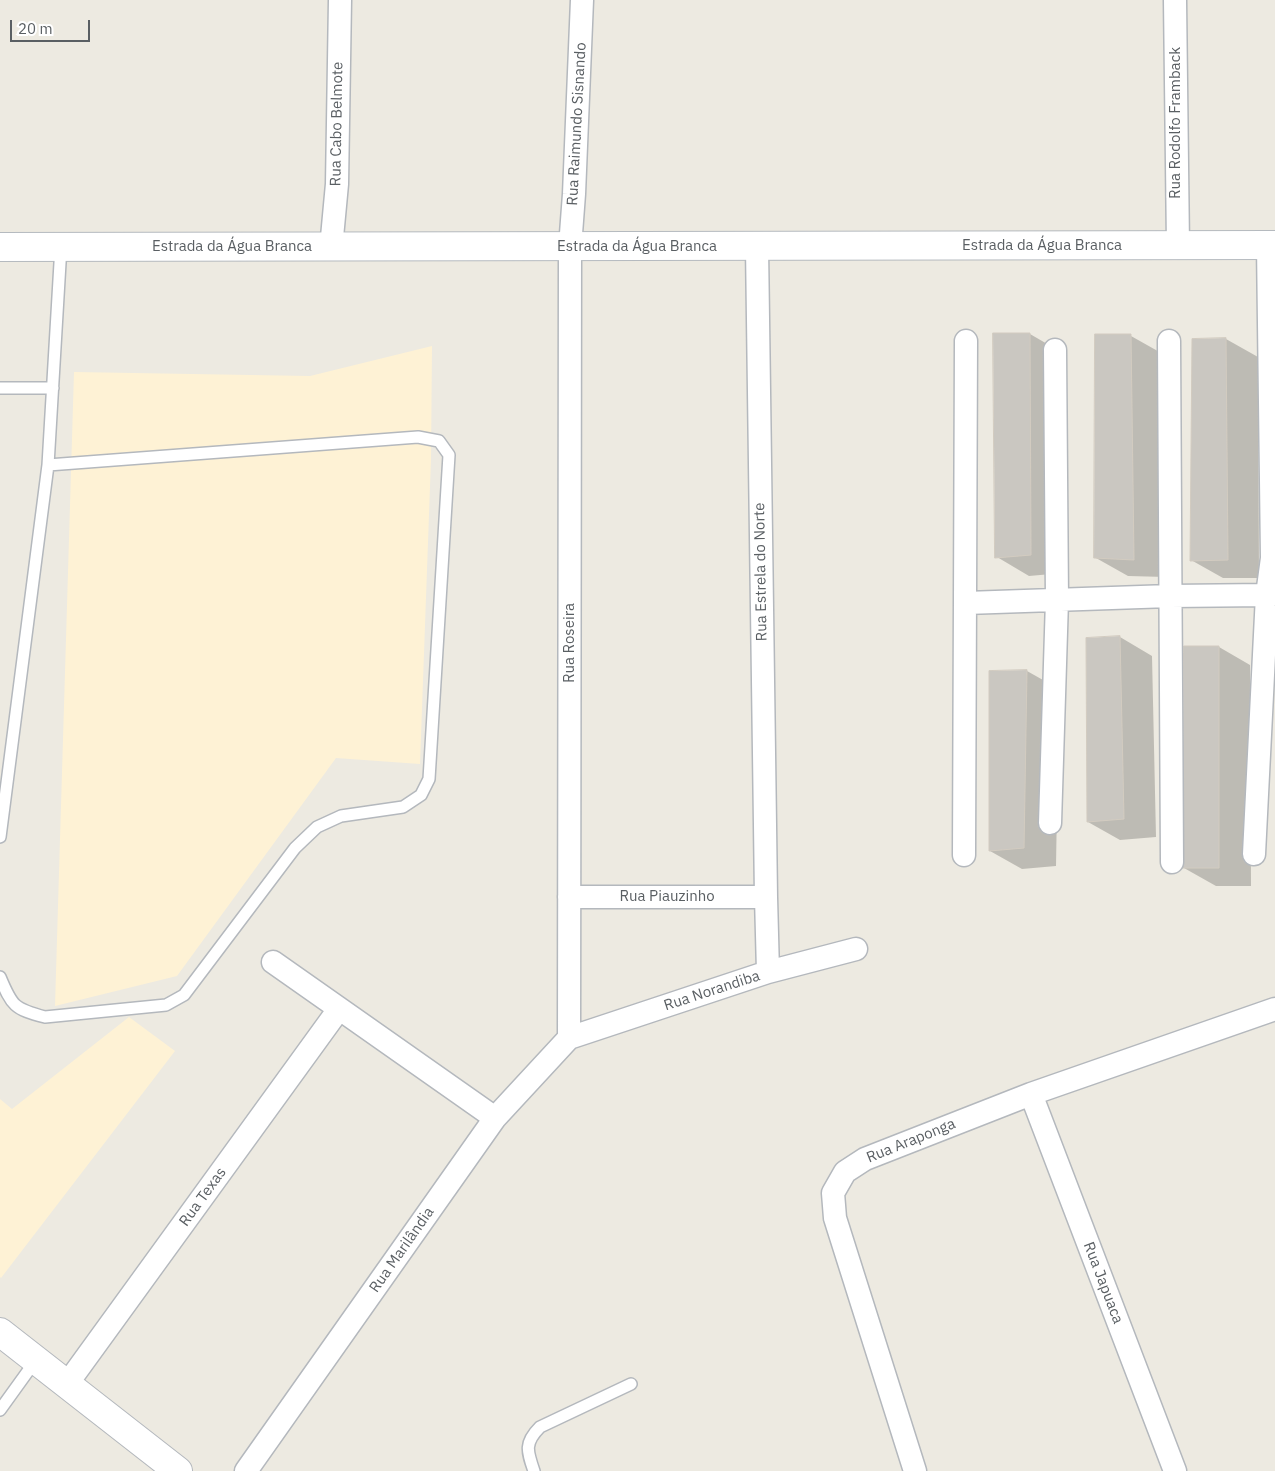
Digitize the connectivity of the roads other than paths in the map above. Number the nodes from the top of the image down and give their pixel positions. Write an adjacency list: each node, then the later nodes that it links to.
1 (340, 0): 10 (street, Rua Cabo Belmote)
2 (582, 0): 8 (street, Rua Raimundo Sisnando)
3 (1175, 0): 6 (street, Rua Rodolfo Framback)
4 (1272, 245): 6 (main road, Estrada da Água Branca); 17 (street)
5 (61, 246): 7 (main road, Estrada da Água Branca); 10 (main road, Estrada da Água Branca); 15 (lane)
6 (1178, 246): 9 (main road, Estrada da Água Branca)
7 (0, 247)
8 (570, 247): 9 (main road, Estrada da Água Branca); 10 (main road, Estrada da Água Branca); 26 (street, Rua Roseira)
9 (757, 247): 27 (street, Rua Estrela do Norte)
10 (331, 248)
11 (1169, 341): 18 (street)
12 (966, 342): 20 (street)
13 (1055, 350): 19 (street)
14 (0, 388): 15 (lane)
15 (53, 388): 16 (lane)
16 (48, 464): 22 (lane); 31 (lane)
17 (1271, 594): 18 (street); 23 (street)
18 (1170, 596): 19 (street); 25 (street)
19 (1057, 600): 20 (street); 21 (street)
20 (966, 603): 24 (street)
21 (1050, 823)
22 (0, 837)
23 (1254, 854)
24 (964, 855)
25 (1172, 862)
26 (569, 897): 27 (street, Rua Piauzinho); 34 (street, Rua Roseira)
27 (766, 897): 30 (street, Rua Estrela do Norte)
28 (856, 949): 30 (street, Rua Norandiba)
29 (273, 962): 32 (street)
30 (768, 972): 34 (street, Rua Norandiba)
31 (0, 977)
32 (339, 1009): 36 (street); 39 (street, Rua Texas)
33 (1273, 1016): 35 (street, Rua Araponga)
34 (569, 1038): 36 (street, Rua Marilândia)
35 (1031, 1094): 45 (street, Rua Araponga); 46 (street, Rua Japuaca)
36 (495, 1118): 43 (street, Rua Marilândia)
37 (0, 1332): 38 (main road)
38 (36, 1360): 39 (main road); 41 (lane)
39 (67, 1384): 42 (main road)
40 (631, 1384): 44 (lane)
41 (0, 1410)
42 (178, 1471)
43 (246, 1471)
44 (534, 1471)
45 (915, 1471)
46 (1175, 1471)

